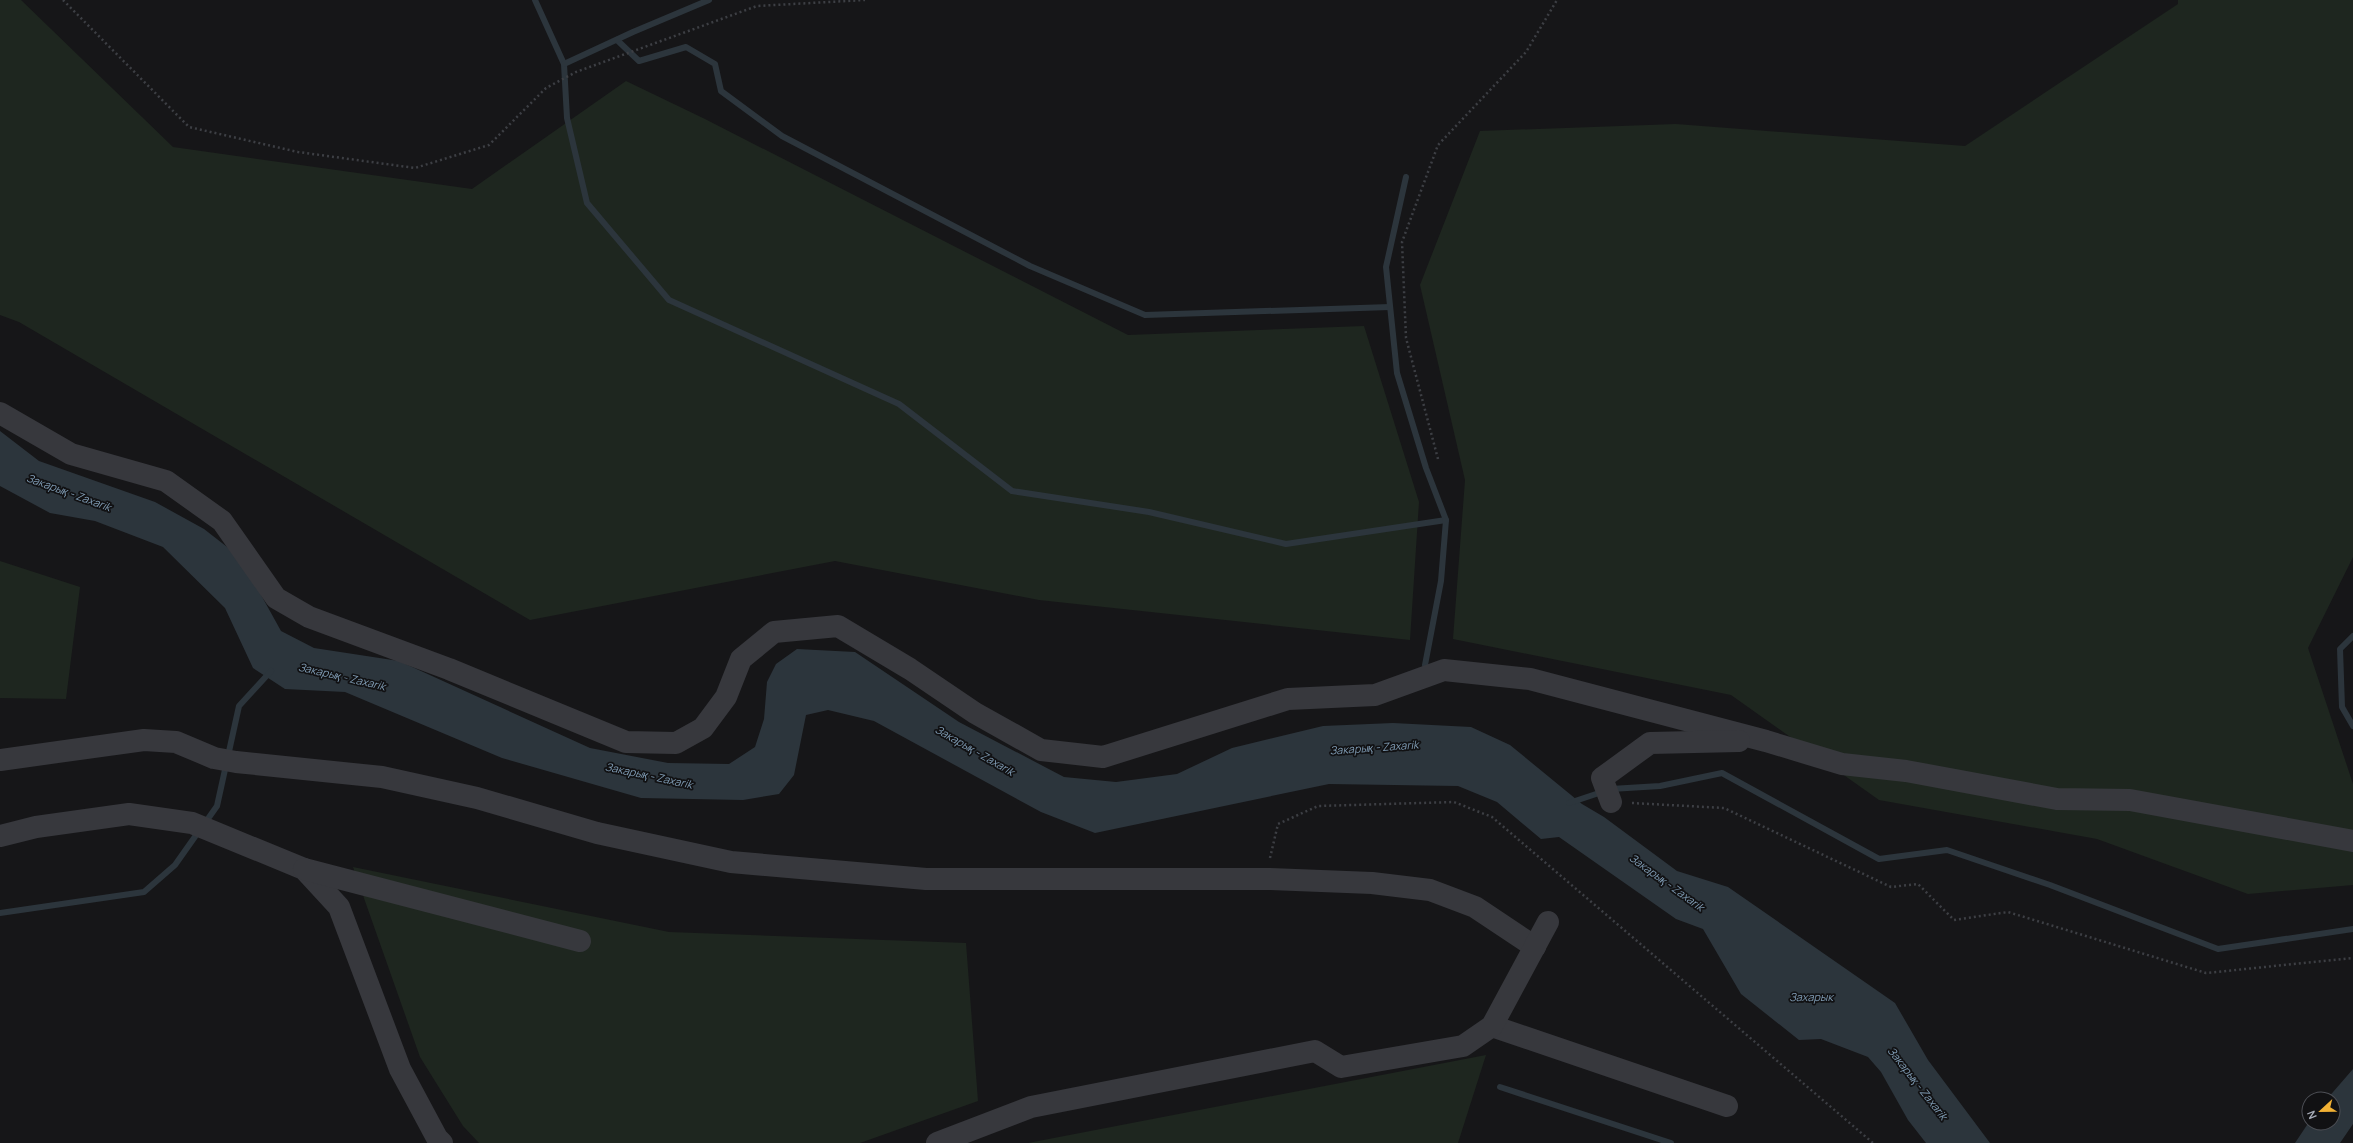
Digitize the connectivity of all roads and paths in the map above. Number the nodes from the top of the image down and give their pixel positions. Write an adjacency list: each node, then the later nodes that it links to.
1 (64, 0): 2 (path)
2 (865, 0)
3 (1557, 0): 5 (path)
4 (0, 412): 6 (street)
5 (1438, 459)
6 (1766, 741): 8 (street); 10 (street)
7 (0, 760): 14 (street)
8 (1612, 802): 15 (path)
9 (0, 836): 11 (street)
10 (2353, 841)
11 (304, 869): 13 (street); 18 (street)
12 (1548, 922): 14 (street)
13 (580, 941)
14 (1535, 947): 16 (street)
15 (2353, 958)
16 (1492, 1026): 17 (street); 19 (street)
17 (1727, 1106)
18 (442, 1143)
19 (937, 1143)

